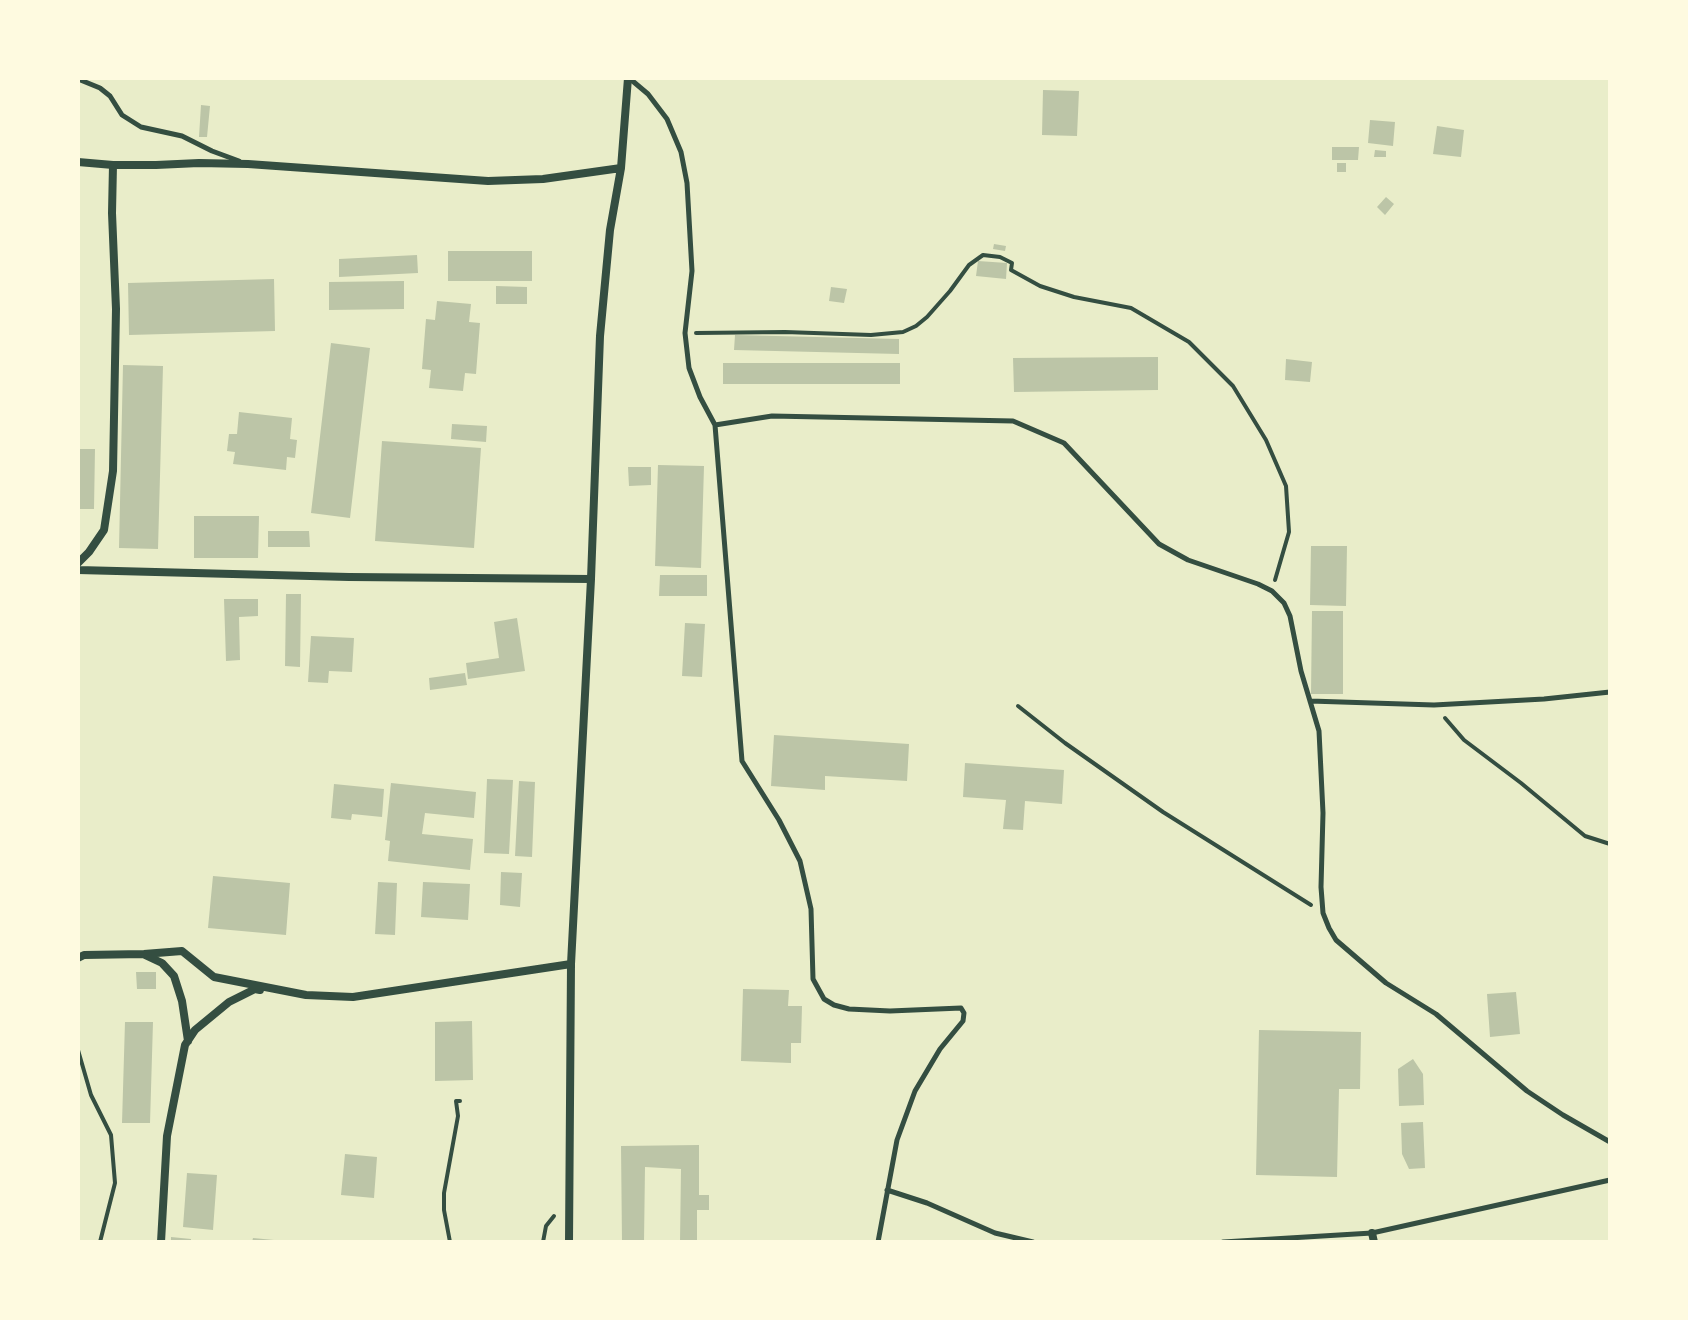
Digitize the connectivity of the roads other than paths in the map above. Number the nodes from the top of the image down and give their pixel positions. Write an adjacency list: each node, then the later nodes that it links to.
1 (628, 78): 6 (street); 7 (lane)
2 (78, 79): 4 (lane)
3 (78, 162): 5 (street)
4 (248, 164): 5 (street); 6 (street)
5 (113, 165): 8 (street)
6 (621, 168): 10 (street)
7 (715, 425): 12 (lane); 20 (lane)
8 (78, 563)
9 (78, 570): 10 (street)
10 (591, 579): 15 (street)
11 (1610, 692): 12 (lane)
12 (1310, 701): 18 (lane)
13 (80, 954): 14 (street)
14 (144, 954): 16 (street); 17 (street)
15 (571, 964): 16 (street); 23 (street)
16 (306, 995): 17 (street)
17 (188, 1041): 22 (street)
18 (1610, 1142)
19 (1610, 1180): 21 (lane)
20 (887, 1190): 24 (lane); 25 (lane)
21 (1373, 1237): 26 (lane)
22 (161, 1242)
23 (569, 1242)
24 (878, 1242)
25 (1033, 1242)
26 (1223, 1242)

